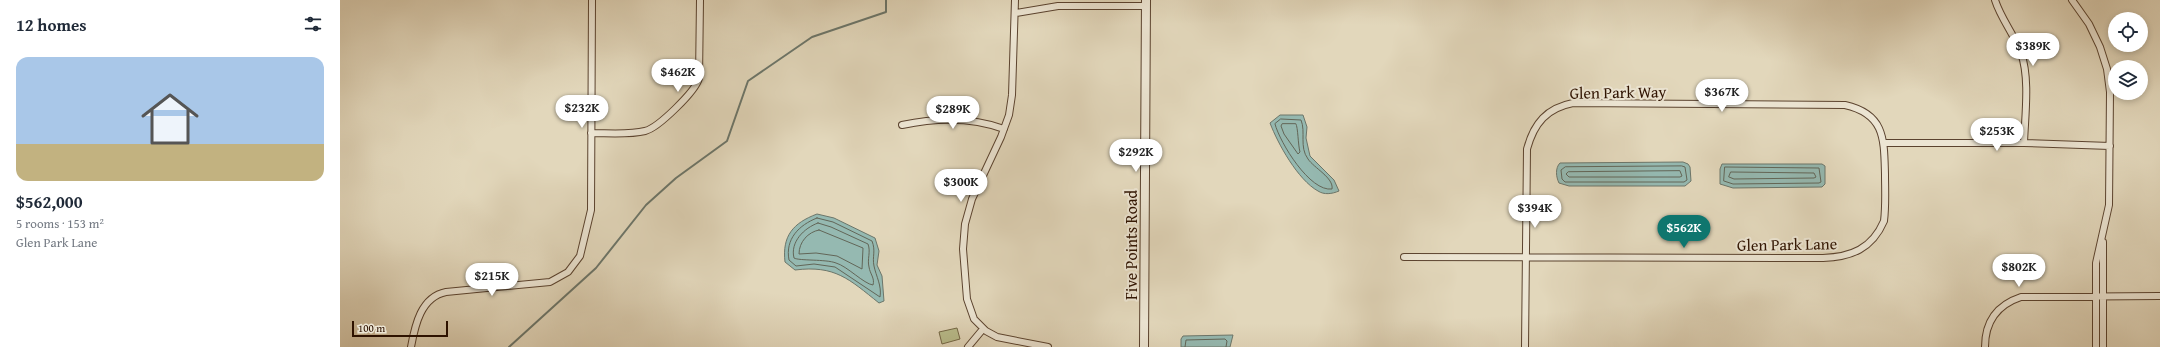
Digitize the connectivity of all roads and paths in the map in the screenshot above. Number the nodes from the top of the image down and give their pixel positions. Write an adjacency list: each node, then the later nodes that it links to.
1 (592, 0): 10 (street)
2 (700, 0): 10 (street)
3 (1015, 0): 7 (street)
4 (1995, 0): 12 (street)
5 (2072, 0): 13 (street)
6 (1146, 3): 7 (street); 25 (street, Five Points Road)
7 (1016, 13): 9 (street)
8 (902, 124): 9 (street)
9 (1004, 129): 21 (street)
10 (591, 133): 22 (street)
11 (1884, 143): 12 (street); 16 (street, Glen Park Lane); 16 (street, Glen Park Way)
12 (2024, 143): 13 (street)
13 (2110, 146): 14 (street)
14 (2103, 237): 17 (street); 17 (street)
15 (1404, 257): 16 (street, Glen Park Lane)
16 (1526, 258): 26 (street)
17 (2099, 296): 18 (street); 20 (street); 28 (street); 29 (street)
18 (2160, 296)
19 (1993, 304): 20 (street)
20 (1998, 309): 27 (street)
21 (983, 329): 23 (street); 24 (street)
22 (411, 347)
23 (968, 347)
24 (1048, 347)
25 (1144, 347)
26 (1525, 347)
27 (1986, 347)
28 (2096, 347)
29 (2103, 347)

